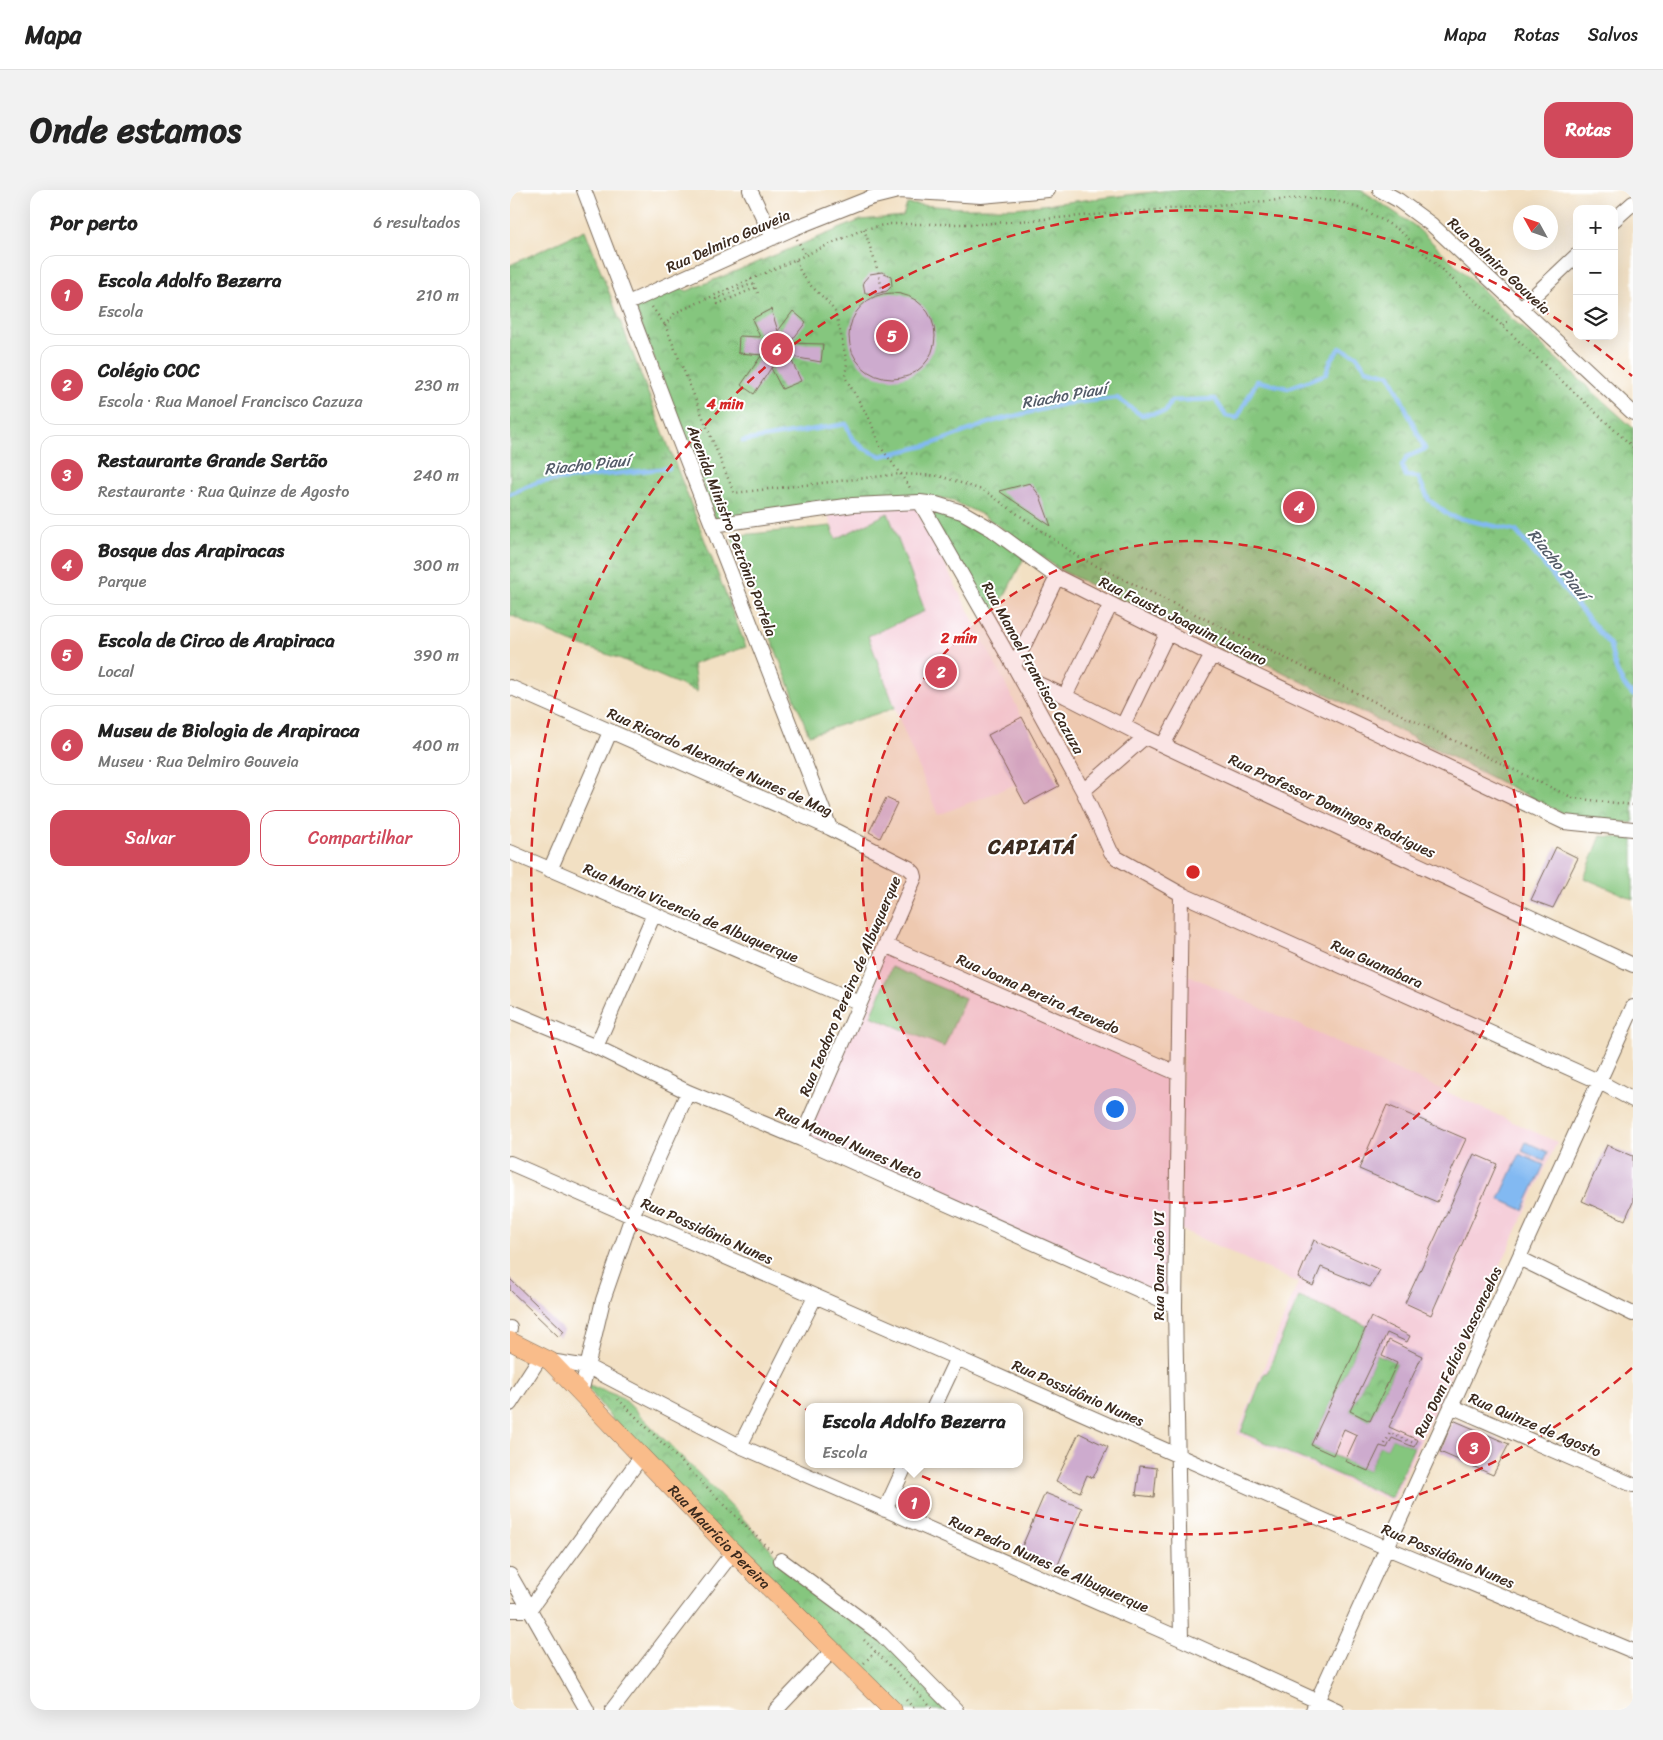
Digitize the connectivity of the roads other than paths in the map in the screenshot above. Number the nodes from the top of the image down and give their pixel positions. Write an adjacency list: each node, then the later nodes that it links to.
1 (584, 190): 11 (street, Avenida Ministro Petrônio Portela)
2 (750, 190): 9 (street)
3 (1048, 190): 6 (street, Rua Delmiro Gouveia)
4 (1380, 190): 12 (street, Rua Delmiro Gouveia)
5 (911, 191): 6 (street, Rua Delmiro Gouveia); 9 (street, Rua Delmiro Gouveia)
6 (1019, 192)
7 (1633, 203): 8 (street)
8 (1618, 216)
9 (773, 238): 11 (street, Rua Delmiro Gouveia)
10 (1573, 259): 12 (street)
11 (628, 303): 15 (street, Avenida Ministro Petrônio Portela)
12 (1520, 308): 13 (street, Rua Delmiro Gouveia)
13 (1633, 414)
14 (920, 502): 15 (street, Rua Fausto Joaquim Luciano); 16 (street, Rua Fausto Joaquim Luciano); 20 (street, Rua Manoel Francisco Cazuza)
15 (712, 525): 28 (street, Avenida Ministro Petrônio Portela)
16 (1057, 577): 17 (street, Rua Fausto Joaquim Luciano); 20 (street)
17 (1111, 604): 18 (street, Rua Fausto Joaquim Luciano); 22 (street)
18 (1168, 632): 19 (street, Rua Fausto Joaquim Luciano); 23 (street)
19 (1212, 655): 26 (street); 29 (street, Rua Fausto Joaquim Luciano)
20 (1017, 671): 22 (street, Rua Professor Domingos Rodrigues); 27 (street, Rua Manoel Francisco Cazuza)
21 (510, 687): 24 (street, Rua Ricardo Alexandre Nunes de Mag)
22 (1065, 696): 23 (street, Rua Professor Domingos Rodrigues)
23 (1123, 725): 25 (street, Rua Professor Domingos Rodrigues)
24 (610, 732): 28 (street, Rua Ricardo Alexandre Nunes de Mag); 32 (street)
25 (1145, 737): 26 (street, Rua Professor Domingos Rodrigues); 27 (street)
26 (1164, 745): 37 (street, Rua Professor Domingos Rodrigues)
27 (1083, 791): 31 (street, Rua Manoel Francisco Cazuza)
28 (830, 828): 33 (street, Rua Ricardo Alexandre Nunes de Mag)
29 (1633, 830)
30 (510, 852): 32 (street, Rua Maria Vicencia de Albuquerque)
31 (1111, 852): 34 (street, Rua Guanabara)
32 (550, 870): 35 (street, Rua Maria Vicencia de Albuquerque)
33 (914, 873): 36 (street, Rua Teodoro Pereira de Albuquerque)
34 (1181, 894): 42 (street, Rua Dom João VI); 43 (street, Rua Guanabara)
35 (654, 914): 38 (street, Rua Maria Vicencia de Albuquerque); 41 (street)
36 (886, 945): 38 (street, Rua Teodoro Pereira de Albuquerque); 42 (street, Rua Joana Pereira Azevedo)
37 (1633, 966)
38 (860, 1003): 46 (street, Rua Teodoro Pereira de Albuquerque)
39 (1633, 1007): 43 (street, Rua Dom Felício Vasconcelos)
40 (510, 1011): 41 (street, Rua Manoel Nunes Neto)
41 (596, 1047): 44 (street, Rua Manoel Nunes Neto)
42 (1177, 1073): 51 (street, Rua Dom João VI)
43 (1598, 1082): 45 (street, Rua Guanabara); 49 (street, Rua Dom Felício Vasconcelos)
44 (688, 1092): 46 (street, Rua Manoel Nunes Neto); 48 (street)
45 (1633, 1100)
46 (801, 1139): 51 (street, Rua Manoel Nunes Neto)
47 (510, 1163): 48 (street, Rua Possidônio Nunes)
48 (632, 1216): 50 (street, Rua Possidônio Nunes); 56 (street)
49 (1519, 1258): 52 (street); 60 (street, Rua Dom Felício Vasconcelos)
50 (815, 1296): 54 (street, Rua Possidônio Nunes); 61 (street)
51 (1175, 1306): 62 (street, Rua Dom João VI)
52 (1633, 1314)
53 (510, 1340): 55 (main road, Rua Maurício Pereira)
54 (957, 1358): 58 (street); 62 (street, Rua Possidônio Nunes)
55 (545, 1359): 56 (street, Rua Pedro Nunes de Albuquerque); 57 (main road, Rua Maurício Pereira); 59 (street)
56 (588, 1367): 57 (street); 61 (street, Rua Pedro Nunes de Albuquerque)
57 (581, 1393): 63 (main road, Rua Maurício Pereira)
58 (936, 1403)
59 (510, 1404)
60 (1451, 1406): 65 (street, Rua Quinze de Agosto); 67 (street, Rua Dom Felício Vasconcelos)
61 (740, 1446): 66 (street, Rua Pedro Nunes de Albuquerque)
62 (1177, 1455): 67 (street, Rua Possidônio Nunes); 73 (street, Rua Dom João VI)
63 (641, 1457): 68 (main road, Rua Maurício Pereira); 72 (street)
64 (904, 1468): 66 (street)
65 (1633, 1485)
66 (885, 1510): 73 (street, Rua Pedro Nunes de Albuquerque)
67 (1386, 1548): 75 (street, Rua Possidônio Nunes); 76 (street, Rua Dom Felício Vasconcelos)
68 (733, 1552): 74 (main road, Rua Maurício Pereira); 78 (street)
69 (781, 1560): 81 (street)
70 (510, 1575): 72 (street)
71 (510, 1610): 72 (street)
72 (530, 1610): 77 (street)
73 (1180, 1639): 76 (street, Rua Pedro Nunes de Albuquerque)
74 (833, 1650): 79 (street); 80 (main road, Rua Maurício Pereira)
75 (1633, 1652)
76 (1315, 1706): 82 (street, Rua Pedro Nunes de Albuquerque)
77 (588, 1710)
78 (612, 1710)
79 (776, 1710)
80 (893, 1710)
81 (956, 1710)
82 (1337, 1710)

